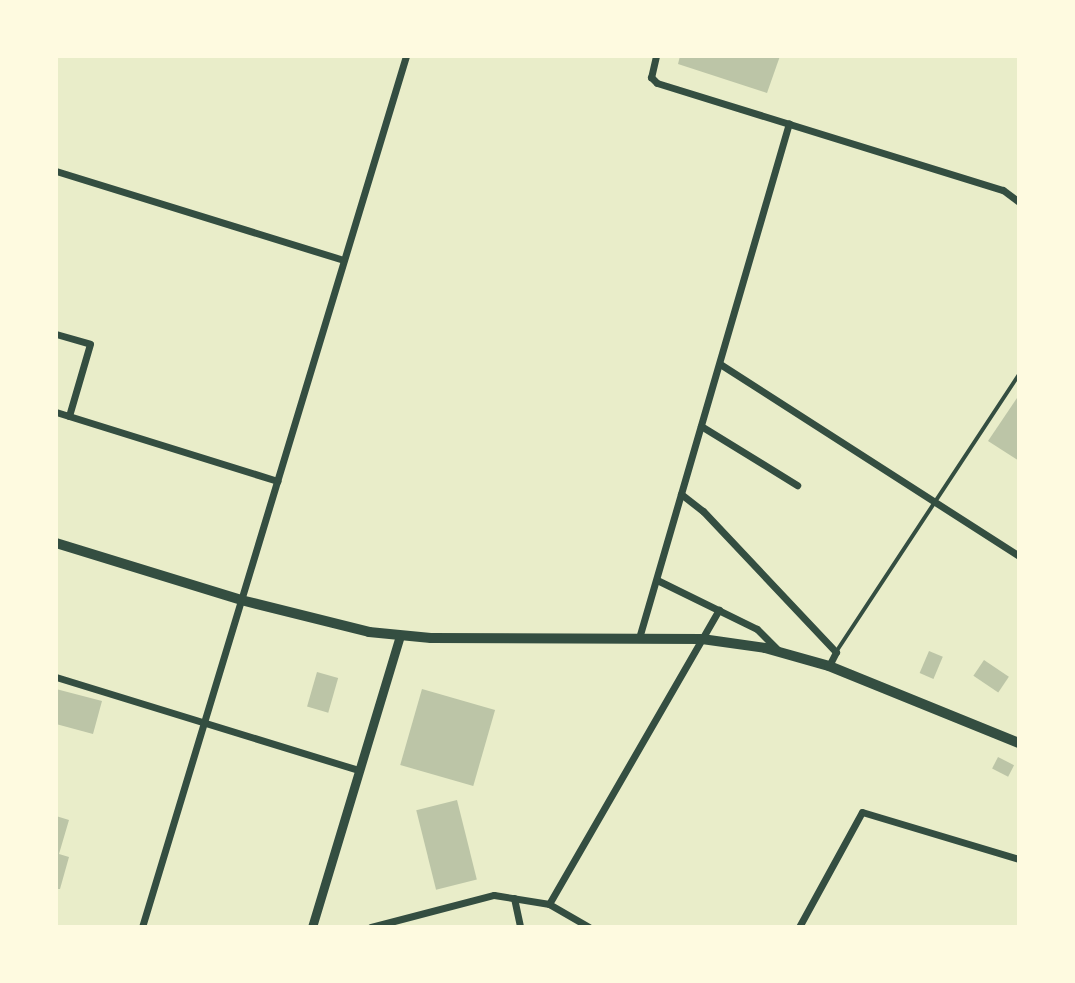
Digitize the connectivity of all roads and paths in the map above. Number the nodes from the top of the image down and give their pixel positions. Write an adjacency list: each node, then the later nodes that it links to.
1 (406, 56): 6 (street)
2 (656, 56): 3 (street)
3 (789, 123): 5 (street); 8 (street)
4 (56, 171): 6 (street)
5 (1019, 202)
6 (344, 260): 13 (street)
7 (56, 334): 11 (street)
8 (720, 364): 12 (street); 16 (street)
9 (1019, 374): 16 (lane)
10 (56, 412): 11 (street)
11 (69, 416): 13 (street)
12 (701, 426): 14 (street); 15 (street)
13 (278, 481): 20 (street)
14 (797, 485)
15 (681, 494): 19 (street); 26 (street)
16 (934, 501): 18 (street); 26 (lane)
17 (56, 543): 20 (main road)
18 (1019, 556)
19 (657, 580): 21 (street); 23 (street)
20 (241, 600): 22 (main road); 29 (street)
21 (719, 610): 24 (street); 25 (street)
22 (400, 636): 23 (main road); 31 (street)
23 (639, 638): 24 (main road)
24 (702, 639): 25 (main road); 34 (street)
25 (779, 651): 27 (main road)
26 (836, 652): 27 (street)
27 (829, 666): 30 (main road)
28 (56, 677): 29 (street)
29 (204, 724): 31 (street); 35 (street)
30 (1019, 743)
31 (359, 770): 36 (street)
32 (1019, 859): 40 (street)
33 (514, 898): 34 (street); 37 (street); 38 (street)
34 (549, 904): 39 (street)
35 (142, 927)
36 (312, 927)
37 (371, 927)
38 (520, 927)
39 (589, 927)
40 (799, 927)

